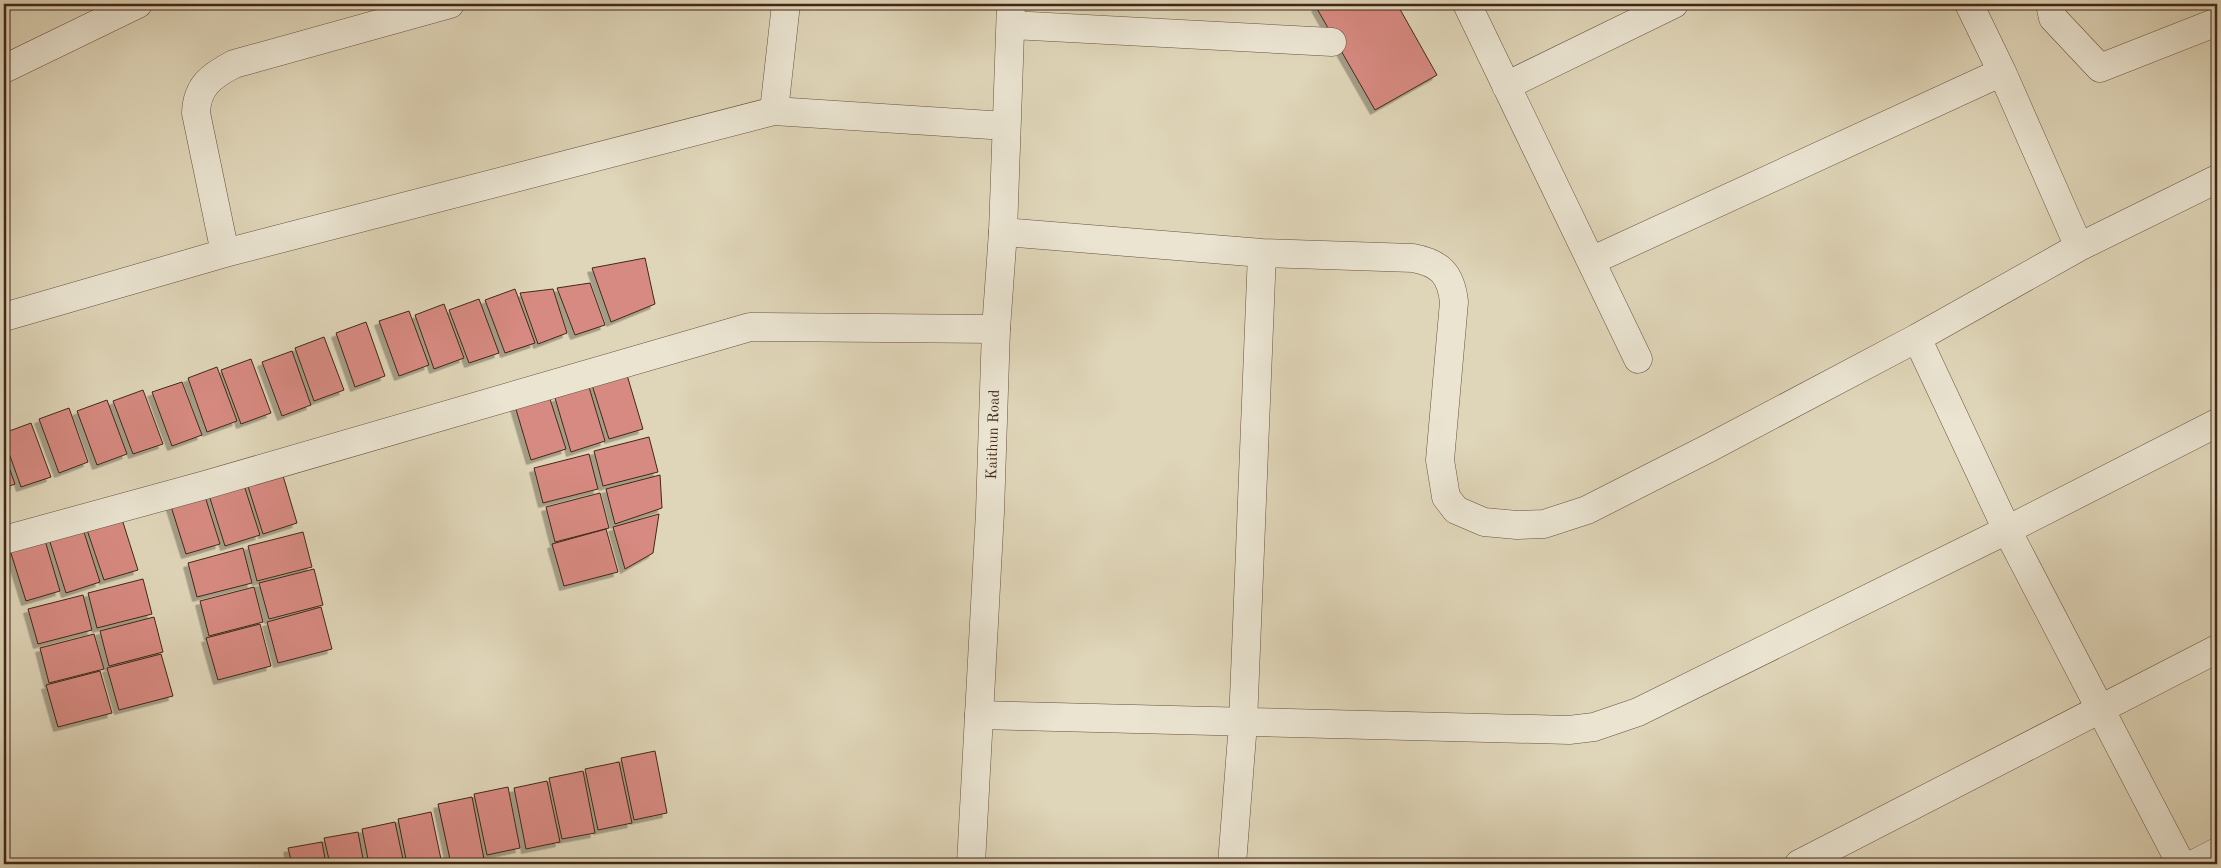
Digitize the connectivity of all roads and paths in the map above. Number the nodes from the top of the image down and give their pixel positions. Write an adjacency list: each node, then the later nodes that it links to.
1 (138, 4): 11 (street)
2 (450, 4): 19 (street)
3 (786, 4): 14 (street)
4 (1467, 4): 13 (street)
5 (1674, 4): 13 (street)
6 (1969, 4): 12 (street)
7 (2050, 4): 9 (street)
8 (1011, 14): 10 (street); 15 (street, Kaithun Road)
9 (2217, 22)
10 (1332, 42)
11 (4, 69)
12 (2002, 72): 18 (street); 21 (street)
13 (1506, 86): 21 (street)
14 (774, 111): 15 (street); 19 (street)
15 (1006, 126): 17 (street, Kaithun Road)
16 (2217, 179): 18 (street)
17 (1003, 232): 20 (street); 23 (street, Kaithun Road)
18 (2079, 247): 24 (street)
19 (225, 253): 22 (street)
20 (1262, 253): 24 (street); 32 (street)
21 (1591, 261): 25 (street)
22 (4, 318)
23 (996, 329): 28 (street); 31 (street, Kaithun Road)
24 (1917, 338): 27 (street)
25 (1638, 359)
26 (2217, 423): 27 (street)
27 (2007, 530): 30 (street); 32 (street)
28 (4, 540)
29 (2217, 649): 30 (street)
30 (2099, 710): 36 (street); 37 (street)
31 (979, 715): 32 (street); 34 (street, Kaithun Road)
32 (1243, 723): 35 (street)
33 (2217, 852): 38 (street)
34 (971, 864)
35 (1232, 864)
36 (1799, 864)
37 (2180, 864)
38 (2194, 864)

